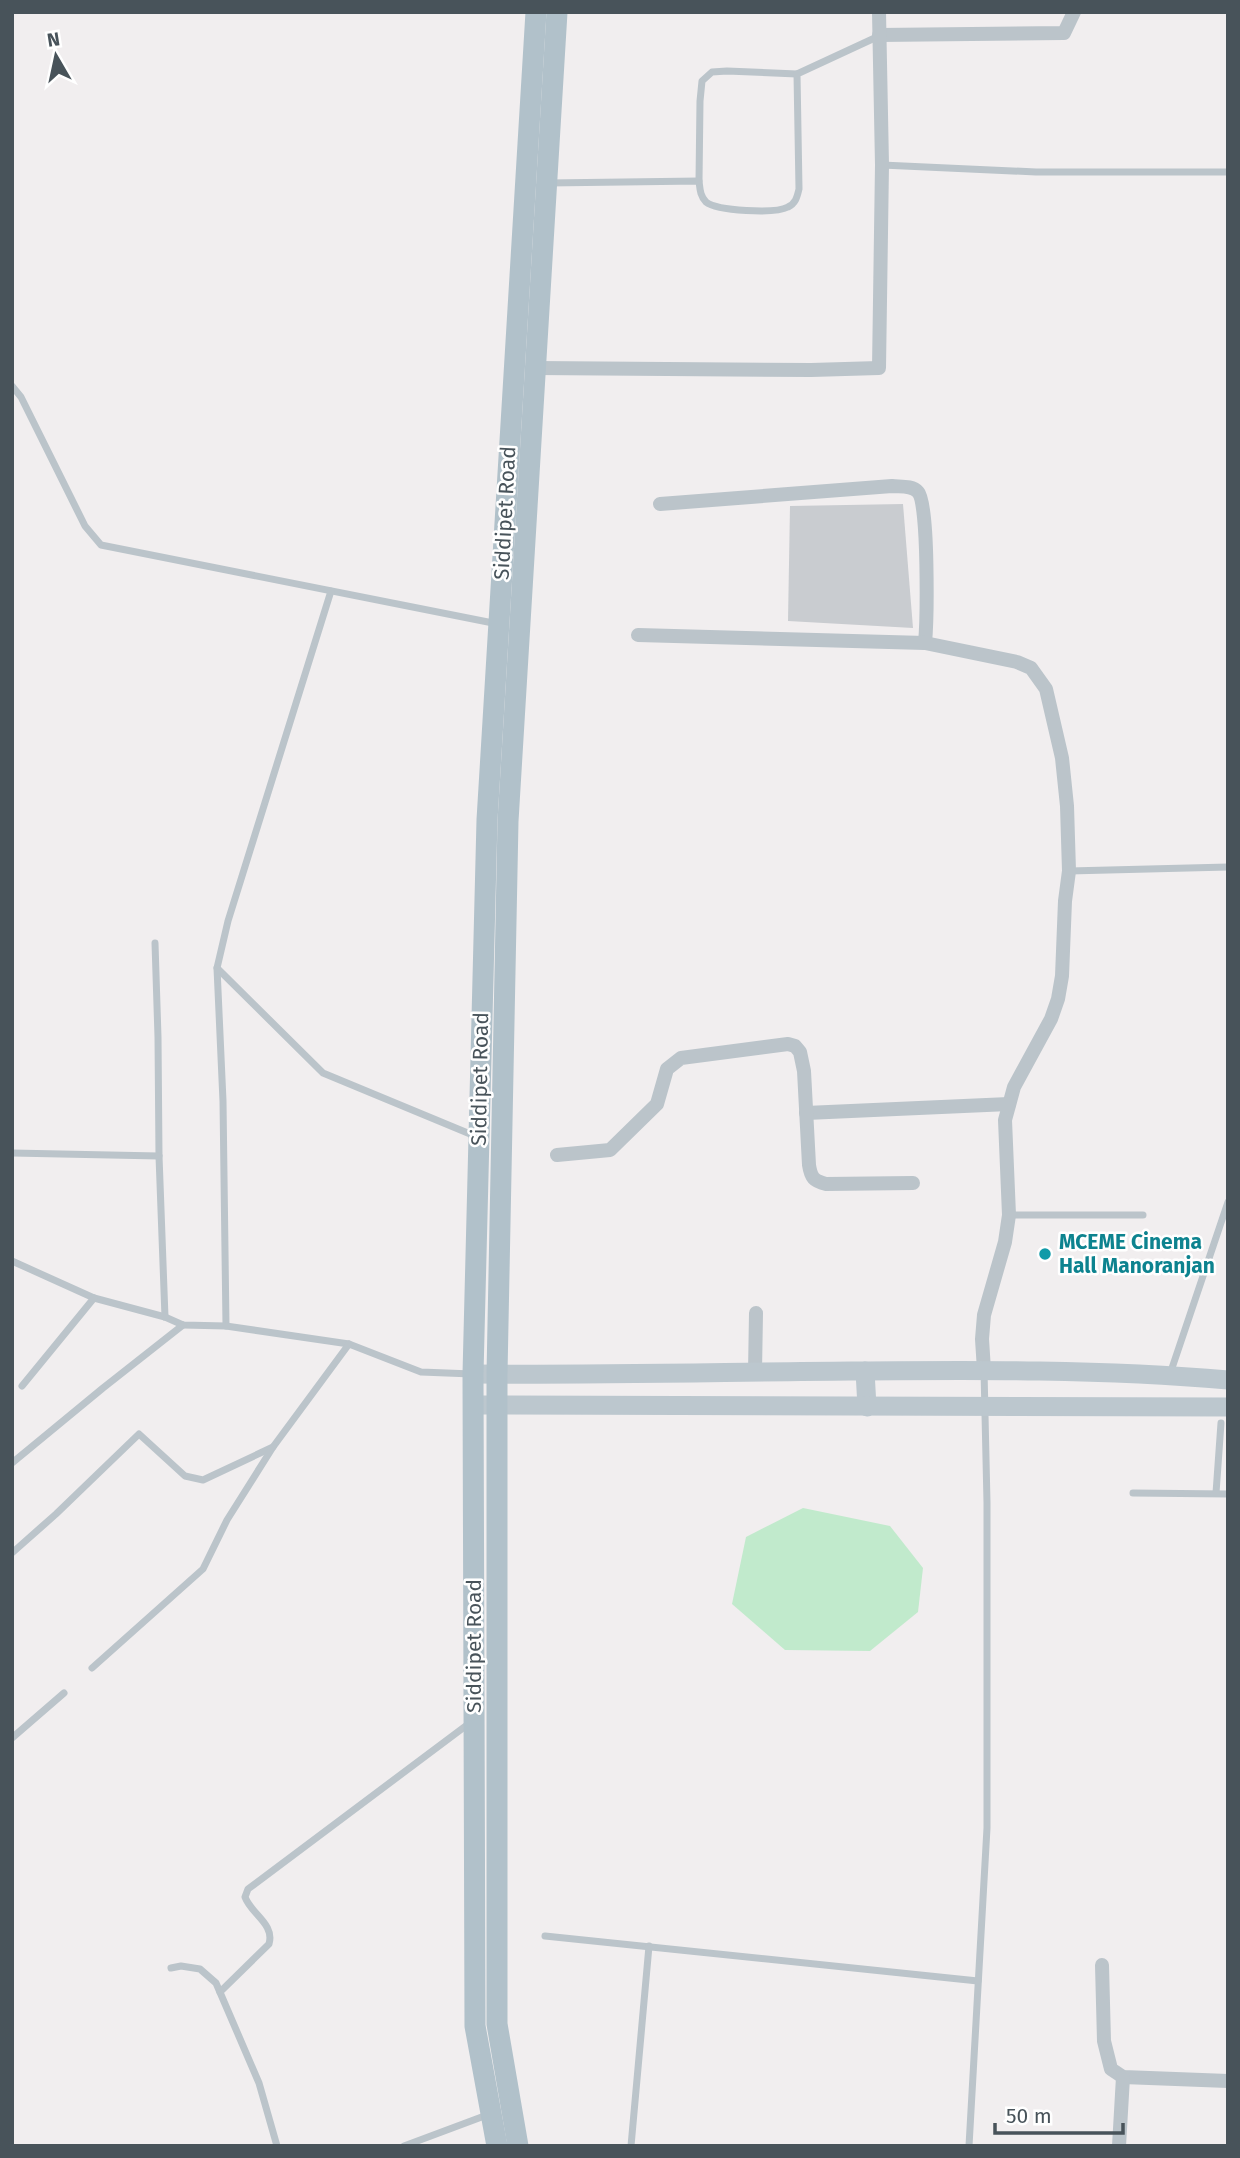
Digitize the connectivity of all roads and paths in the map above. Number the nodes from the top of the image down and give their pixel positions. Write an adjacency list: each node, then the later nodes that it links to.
1 (536, 12): 15 (main road, Siddipet Road)
2 (557, 12): 10 (main road, Siddipet Road)
3 (879, 12): 5 (street)
4 (1074, 12): 5 (street)
5 (879, 35): 6 (lane); 7 (street)
6 (797, 74): 9 (lane); 9 (lane)
7 (882, 165): 8 (lane); 11 (street)
8 (1228, 172)
9 (699, 181): 10 (lane)
10 (547, 183): 11 (main road, Siddipet Road)
11 (536, 368): 44 (main road, Siddipet Road)
12 (12, 386): 14 (lane)
13 (660, 504): 17 (street)
14 (331, 591): 15 (lane); 21 (lane)
15 (499, 625): 24 (main road, Siddipet Road)
16 (638, 635): 17 (street)
17 (925, 643): 19 (street)
18 (1228, 867): 19 (lane)
19 (1069, 871): 22 (street)
20 (155, 943): 27 (lane)
21 (217, 968): 24 (lane); 37 (lane)
22 (1009, 1104): 23 (street); 30 (street)
23 (806, 1113): 26 (street); 28 (street)
24 (479, 1138): 43 (main road, Siddipet Road)
25 (12, 1153): 27 (lane)
26 (557, 1155)
27 (159, 1156): 35 (lane)
28 (913, 1183)
29 (1228, 1202): 45 (lane)
30 (1009, 1215): 31 (lane); 39 (street)
31 (1143, 1215)
32 (12, 1261): 33 (lane)
33 (94, 1298): 35 (lane); 47 (lane)
34 (756, 1313): 42 (street)
35 (165, 1317): 36 (lane)
36 (183, 1325): 37 (lane); 55 (lane)
37 (226, 1326): 38 (lane)
38 (349, 1344): 43 (lane); 54 (lane)
39 (984, 1370): 40 (street); 45 (street); 51 (lane)
40 (865, 1371): 42 (street); 52 (street)
41 (729, 1372): 42 (street); 44 (street); 50 (street)
42 (755, 1372)
43 (473, 1374): 44 (street); 48 (main road, Siddipet Road)
44 (498, 1374): 49 (main road, Siddipet Road)
45 (1170, 1375): 46 (street)
46 (1228, 1380)
47 (22, 1386)
48 (473, 1405): 49 (street); 62 (main road, Siddipet Road)
49 (498, 1405): 50 (street); 76 (main road, Siddipet Road)
50 (728, 1406): 52 (street)
51 (985, 1406): 52 (street); 53 (street); 68 (lane)
52 (867, 1407)
53 (1224, 1415): 57 (lane)
54 (274, 1447): 59 (lane); 60 (lane)
55 (12, 1463)
56 (1133, 1493): 57 (lane)
57 (1216, 1493): 58 (lane)
58 (1228, 1494)
59 (12, 1553)
60 (92, 1668)
61 (64, 1693): 63 (lane)
62 (474, 1720): 69 (lane); 72 (main road, Siddipet Road)
63 (12, 1738)
64 (545, 1936): 65 (lane)
65 (649, 1946): 68 (lane); 77 (lane)
66 (1102, 1965): 70 (street)
67 (172, 1968): 69 (lane)
68 (978, 1981): 78 (lane)
69 (220, 1992): 73 (lane)
70 (1123, 2077): 71 (street); 79 (street)
71 (1228, 2081)
72 (491, 2114): 74 (lane); 75 (main road, Siddipet Road)
73 (277, 2146)
74 (404, 2146)
75 (497, 2146)
76 (518, 2146)
77 (631, 2146)
78 (968, 2146)
79 (1119, 2146)

